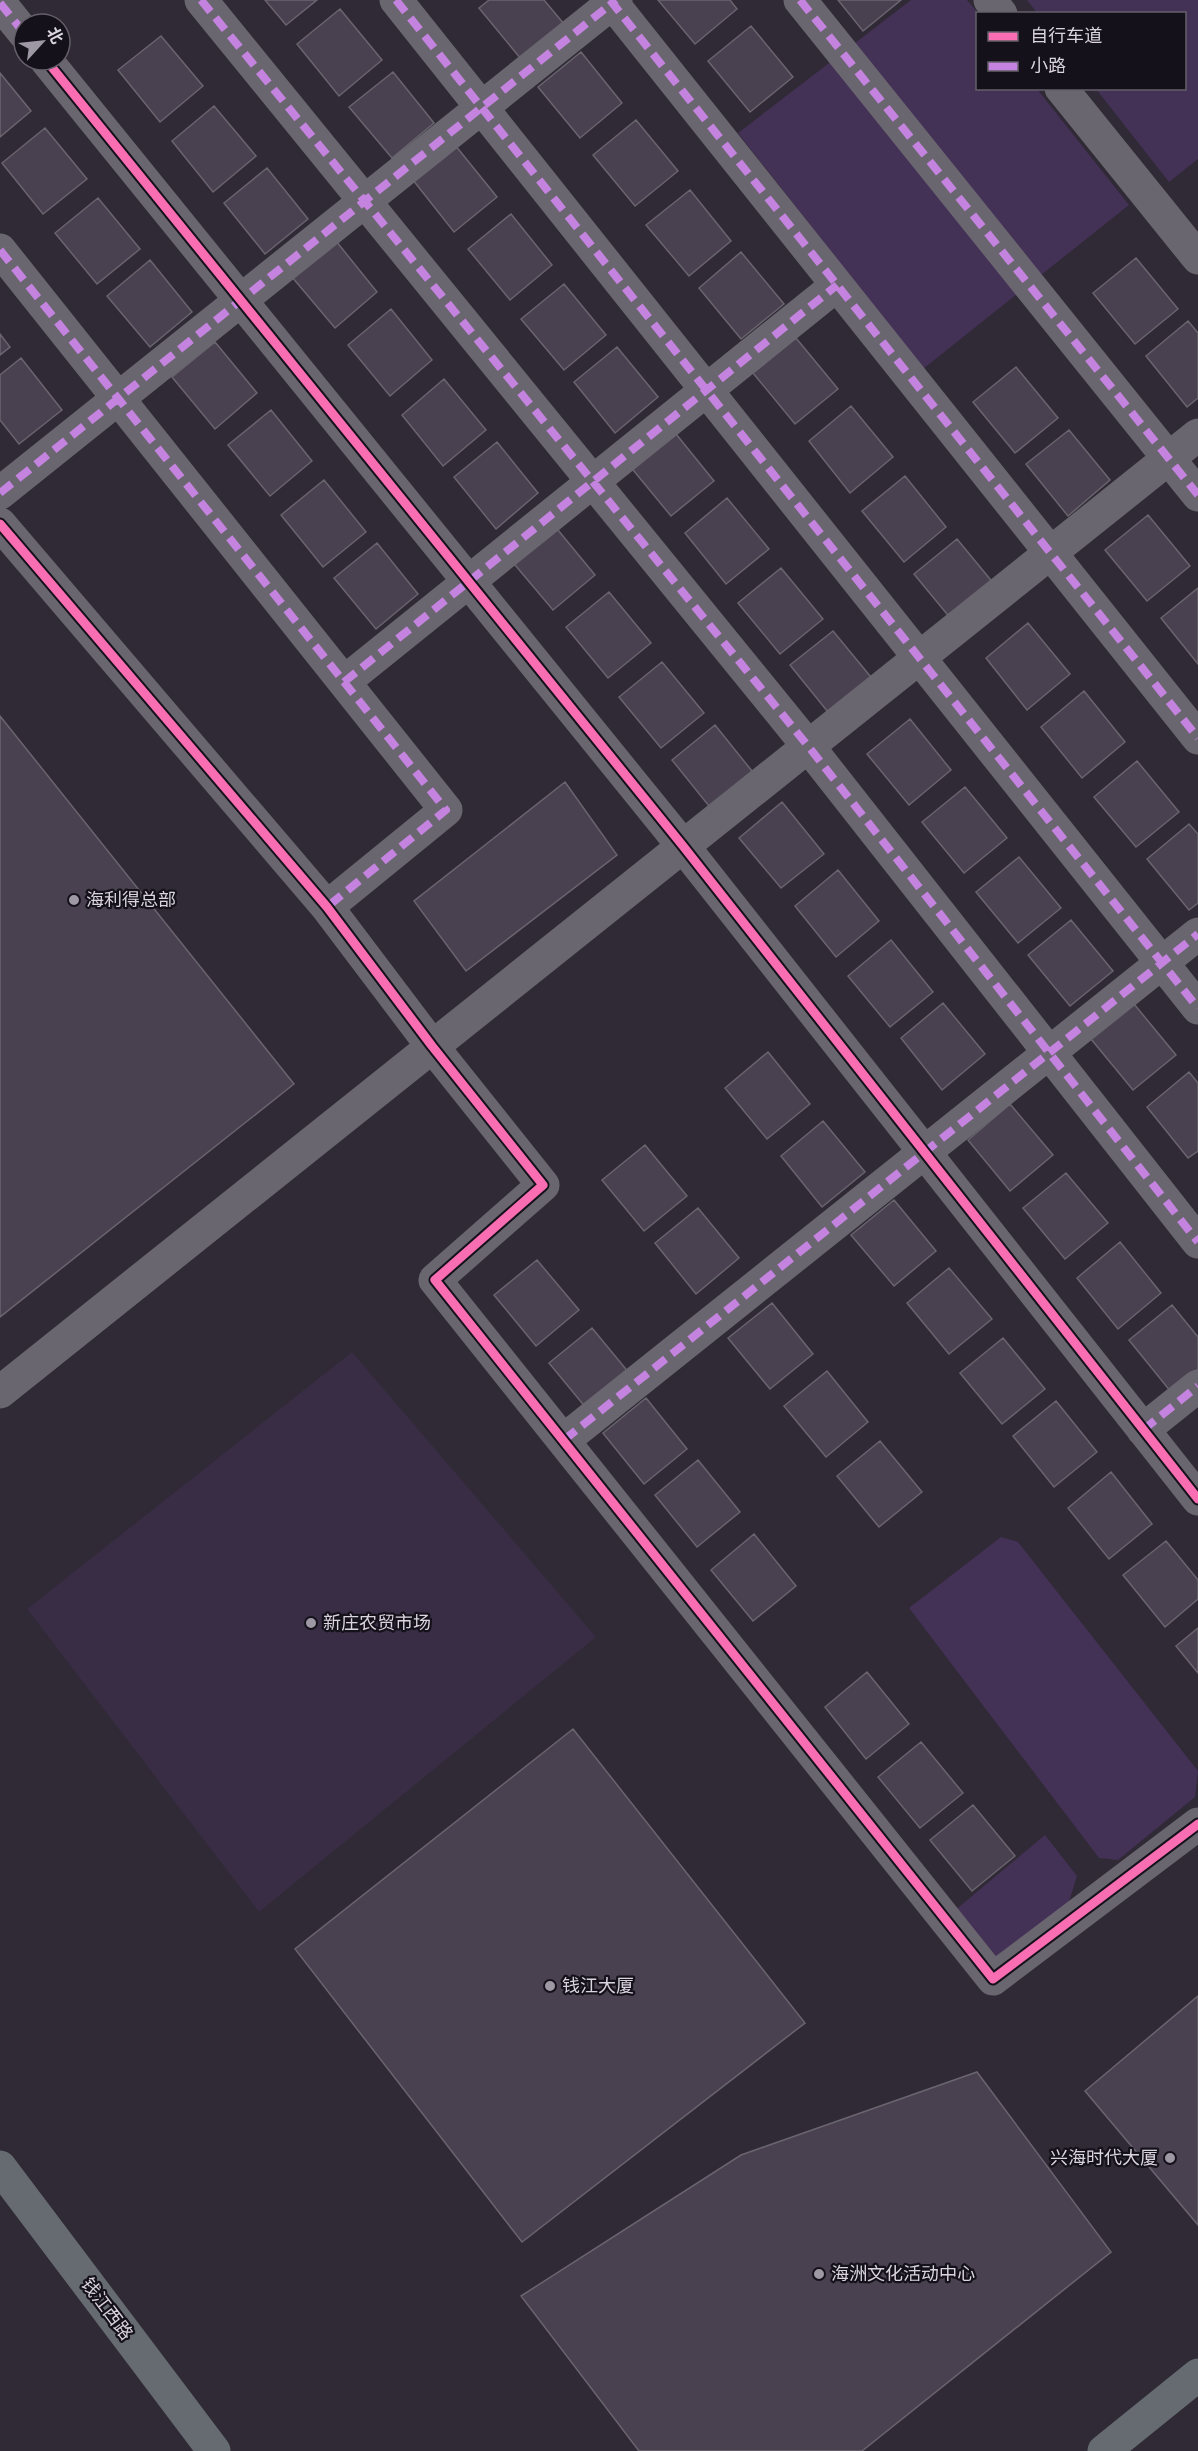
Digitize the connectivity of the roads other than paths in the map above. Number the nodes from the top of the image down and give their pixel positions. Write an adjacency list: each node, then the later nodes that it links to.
1 (201, 0): 10 (street)
2 (396, 0): 9 (street)
3 (800, 0): 18 (street)
4 (990, 0): 6 (street)
5 (613, 1): 9 (street); 13 (street)
6 (999, 12)
7 (56, 72): 14 (street)
8 (1064, 90): 12 (street)
9 (482, 107): 10 (street); 15 (street)
10 (365, 201): 14 (street); 19 (street)
11 (0, 250): 16 (street)
12 (1198, 258)
13 (837, 285): 15 (street); 23 (street)
14 (240, 301): 16 (street); 24 (street)
15 (706, 390): 19 (street); 25 (street)
16 (118, 398): 20 (street); 26 (street)
17 (1198, 435): 18 (street)
18 (1169, 459): 21 (street); 23 (street)
19 (593, 481): 24 (street); 28 (street)
20 (0, 493)
21 (1198, 495)
22 (0, 524): 30 (street)
23 (1051, 553): 25 (street); 27 (street)
24 (468, 582): 26 (street); 29 (street)
25 (919, 657): 28 (street); 32 (street)
26 (344, 682): 30 (street)
27 (1198, 738)
28 (808, 746): 29 (street); 35 (street)
29 (683, 846): 34 (street); 36 (street)
30 (327, 907): 34 (street)
31 (1198, 934): 32 (street)
32 (1162, 963): 33 (street); 35 (street)
33 (1198, 1008)
34 (432, 1046): 39 (street); 41 (street)
35 (1050, 1053): 36 (street); 37 (street)
36 (925, 1152): 40 (street); 41 (street)
37 (1198, 1242)
38 (1198, 1386): 40 (street)
39 (0, 1392)
40 (1143, 1430): 42 (street)
41 (564, 1440): 43 (street)
42 (1198, 1499)
43 (1198, 1824)
44 (0, 2167): 46 (main road, 钱江西路)
45 (1198, 2375): 47 (main road)
46 (214, 2451)
47 (1104, 2451)

